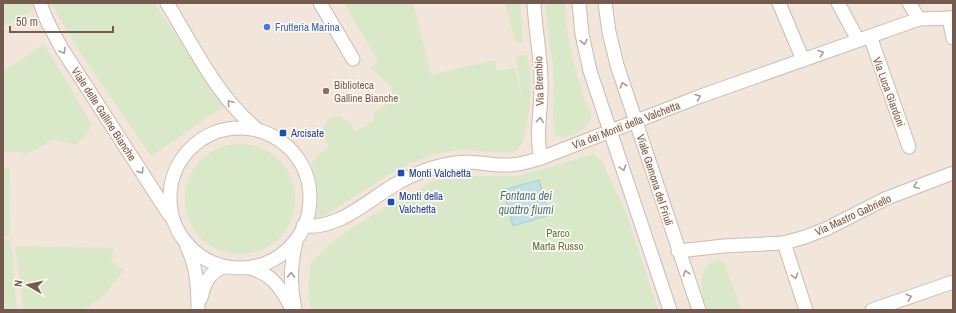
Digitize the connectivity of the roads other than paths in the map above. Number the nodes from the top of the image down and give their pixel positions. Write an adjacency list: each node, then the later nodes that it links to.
1 (40, 3): 22 (street, Viale delle Galline Bianche, one-way to 22)
2 (166, 3): 17 (street, one-way to 2)
3 (320, 3): 14 (street)
4 (534, 3): 20 (street, Via Brembio, one-way to 4)
5 (579, 3): 18 (street, one-way to 18)
6 (605, 3): 16 (street, Viale Gemona del Friuli, one-way to 6)
7 (779, 3): 15 (street)
8 (838, 3): 12 (street, Via Luca Giardoni)
9 (909, 3): 11 (street)
10 (951, 18): 11 (street, Via dei Monti della Valchetta); 13 (street)
11 (919, 19): 12 (street, Via dei Monti della Valchetta)
12 (864, 38): 15 (street, Via dei Monti della Valchetta, one-way to 12); 19 (street, Via Luca Giardoni)
13 (953, 38)
14 (353, 59)
15 (803, 60): 16 (street, Via dei Monti della Valchetta, one-way to 15)
16 (636, 122): 18 (street, Via dei Monti della Valchetta); 27 (street, Viale Gemona del Friuli)
17 (258, 130): 22 (street); 23 (street)
18 (610, 132): 20 (street, Via dei Monti della Valchetta); 33 (street, one-way to 33)
19 (909, 148)
20 (541, 158): 23 (street, Via dei Monti della Valchetta)
21 (953, 173): 26 (street, Via Mastro Gabriello, one-way to 26)
22 (174, 223): 24 (street)
23 (304, 226): 25 (street)
24 (183, 240): 28 (street); 31 (street)
25 (296, 240): 29 (street); 32 (street, one-way to 25)
26 (784, 243): 27 (street, Via Mastro Gabriello); 35 (street, one-way to 35)
27 (678, 250): 34 (street, Viale Gemona del Friuli, one-way to 27)
28 (224, 267): 29 (street); 31 (street)
29 (248, 268): 32 (street)
30 (953, 282): 36 (street, one-way to 30)
31 (198, 310)
32 (293, 310)
33 (670, 310)
34 (699, 310)
35 (806, 310)
36 (872, 310)

